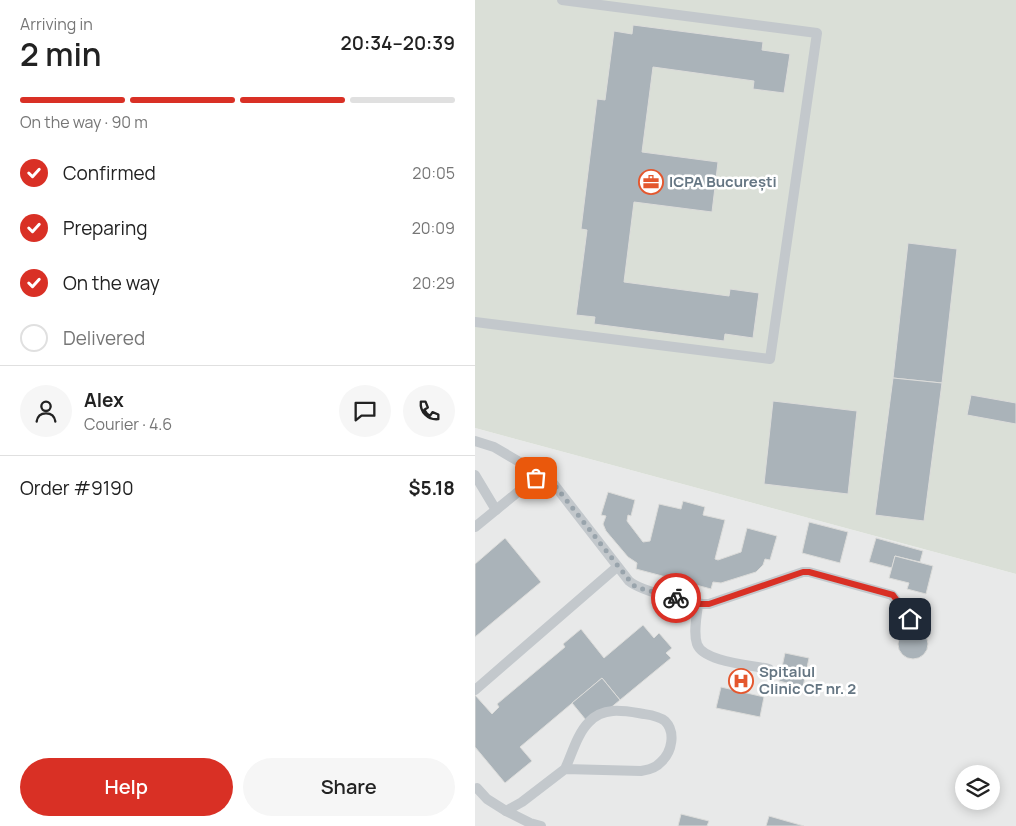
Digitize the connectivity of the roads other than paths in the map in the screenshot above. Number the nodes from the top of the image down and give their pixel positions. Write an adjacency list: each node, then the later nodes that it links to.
1 (562, 0): 2 (lane)
2 (475, 322)
3 (475, 441): 4 (lane)
4 (540, 474): 6 (lane); 8 (lane)
5 (475, 475): 6 (lane)
6 (496, 510): 7 (lane)
7 (475, 527)
8 (617, 566): 9 (lane); 12 (lane)
9 (698, 604): 10 (lane); 11 (lane)
10 (910, 619)
11 (769, 669)
12 (475, 690)
13 (565, 769): 13 (lane); 15 (lane)
14 (476, 787): 15 (lane)
15 (506, 811): 16 (lane)
16 (541, 826)

